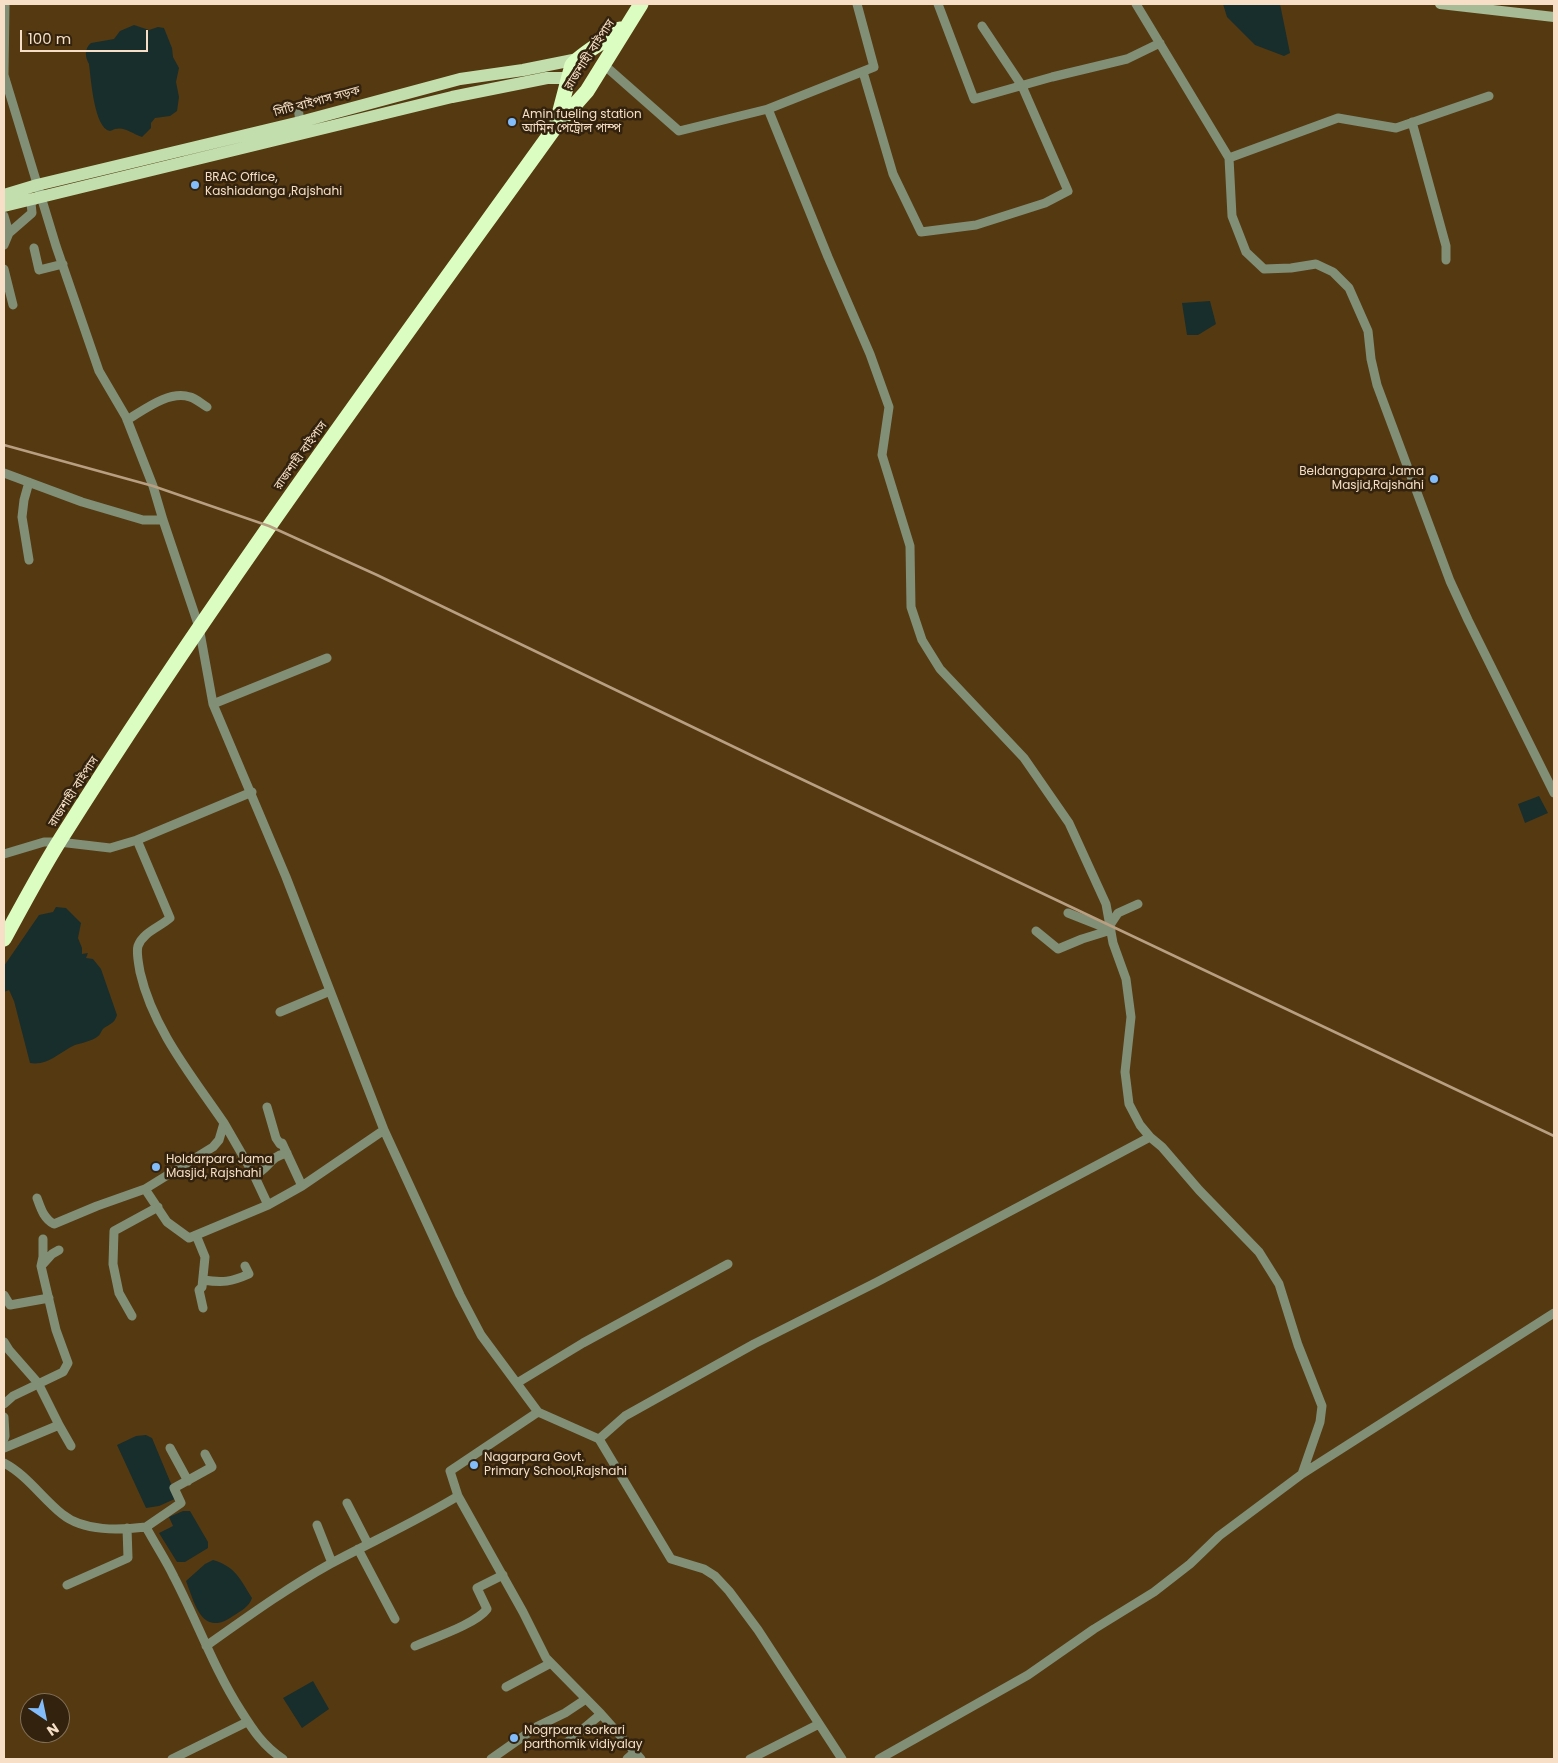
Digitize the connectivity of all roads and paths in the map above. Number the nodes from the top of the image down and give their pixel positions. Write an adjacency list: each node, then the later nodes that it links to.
1 (5, 4): 24 (street)
2 (641, 4): 8 (highway, রাজশাহী বাইপাস)
3 (857, 4): 13 (street)
4 (938, 4): 15 (street)
5 (1136, 4): 10 (street)
6 (1440, 4): 7 (street)
7 (1554, 17)
8 (629, 22): 11 (highway, সিটি বাইপাস সড়ক); 12 (highway, রাজশাহী বাইপাস)
9 (982, 26): 15 (street)
10 (1160, 43): 15 (street); 23 (street)
11 (578, 59): 14 (highway); 20 (main road, সিটি বাইপাস সড়ক)
12 (603, 64): 16 (highway, রাজশাহী বাইপাস); 19 (street)
13 (863, 72): 15 (street); 19 (street)
14 (568, 78): 16 (highway); 22 (highway); 24 (main road)
15 (1022, 86)
16 (587, 91): 22 (highway, রাজশাহী বাইপাস)
17 (1489, 96): 21 (street)
18 (298, 107): 20 (street)
19 (768, 109): 51 (street)
20 (300, 122): 24 (main road, সিটি বাইপাস সড়ক)
21 (1412, 122): 23 (street); 31 (street)
22 (556, 126): 41 (highway, রাজশাহী বাইপাস)
23 (1229, 158): 45 (street)
24 (39, 191): 25 (main road, সিটি বাইপাস সড়ক); 26 (main road); 28 (street); 32 (street)
25 (4, 196)
26 (4, 206)
27 (4, 216): 28 (street)
28 (6, 233): 29 (street)
29 (4, 246)
30 (34, 248): 32 (street)
31 (1446, 260)
32 (63, 264): 36 (street)
33 (4, 269): 34 (street)
34 (13, 305)
35 (207, 407): 36 (street)
36 (127, 420): 39 (street)
37 (4, 473): 38 (street)
38 (29, 482): 39 (street); 40 (street)
39 (163, 520): 41 (street)
40 (29, 560)
41 (199, 627): 43 (street); 47 (highway, রাজশাহী বাইপাস)
42 (327, 658): 43 (street)
43 (214, 704): 44 (street)
44 (252, 792): 46 (street); 54 (street)
45 (1554, 793)
46 (137, 840): 47 (street); 57 (street)
47 (59, 842): 48 (street); 53 (highway, রাজশাহী বাইপাস)
48 (4, 854)
49 (1138, 904): 51 (street)
50 (1068, 912): 51 (street)
51 (1110, 927): 52 (street); 59 (street)
52 (1036, 931)
53 (4, 939)
54 (330, 991): 55 (street); 58 (street)
55 (280, 1012)
56 (267, 1107): 60 (street)
57 (224, 1123): 61 (street); 63 (street)
58 (384, 1130): 62 (street); 81 (street)
59 (1150, 1136): 87 (street); 93 (street)
60 (287, 1153): 61 (street); 62 (street)
61 (254, 1175): 65 (street)
62 (302, 1186): 65 (street)
63 (145, 1189): 64 (street); 66 (street)
64 (37, 1198)
65 (268, 1205): 67 (street)
66 (158, 1207): 67 (street); 78 (street)
67 (196, 1235): 73 (street)
68 (43, 1239): 71 (street)
69 (59, 1250): 71 (street)
70 (728, 1264): 81 (street)
71 (41, 1266): 75 (street)
72 (245, 1266): 73 (street)
73 (203, 1280): 76 (street)
74 (4, 1295): 75 (street)
75 (49, 1298): 80 (street)
76 (203, 1308)
77 (1554, 1313): 93 (street)
78 (132, 1316)
79 (4, 1342): 80 (street)
80 (38, 1383): 82 (street); 85 (street)
81 (517, 1384): 83 (street)
82 (4, 1404)
83 (538, 1412): 87 (street); 95 (street)
84 (4, 1417): 86 (street)
85 (59, 1425): 88 (street); 89 (street)
86 (4, 1439)
87 (599, 1439): 113 (street)
88 (71, 1446)
89 (4, 1448)
90 (170, 1448): 94 (street)
91 (205, 1454): 94 (street)
92 (4, 1463): 99 (street)
93 (1302, 1474): 122 (street)
94 (188, 1481): 98 (street)
95 (458, 1496): 100 (street); 103 (street)
96 (347, 1503): 100 (street)
97 (317, 1525): 102 (street)
98 (146, 1527): 99 (street); 106 (street)
99 (127, 1529): 104 (street)
100 (368, 1544): 101 (street)
101 (358, 1550): 102 (street); 105 (street)
102 (332, 1563): 106 (street)
103 (503, 1575): 107 (street); 108 (street)
104 (67, 1585)
105 (395, 1619)
106 (206, 1646): 112 (street)
107 (415, 1646)
108 (550, 1663): 109 (street); 110 (street)
109 (506, 1687)
110 (586, 1699): 111 (street); 118 (street)
111 (602, 1714): 114 (street); 115 (street)
112 (247, 1722): 116 (street); 117 (street)
113 (819, 1724): 120 (street); 121 (street)
114 (564, 1745)
115 (638, 1756): 119 (street)
116 (172, 1759)
117 (282, 1759)
118 (491, 1759)
119 (627, 1759)
120 (750, 1759)
121 (842, 1759)
122 (879, 1759)

